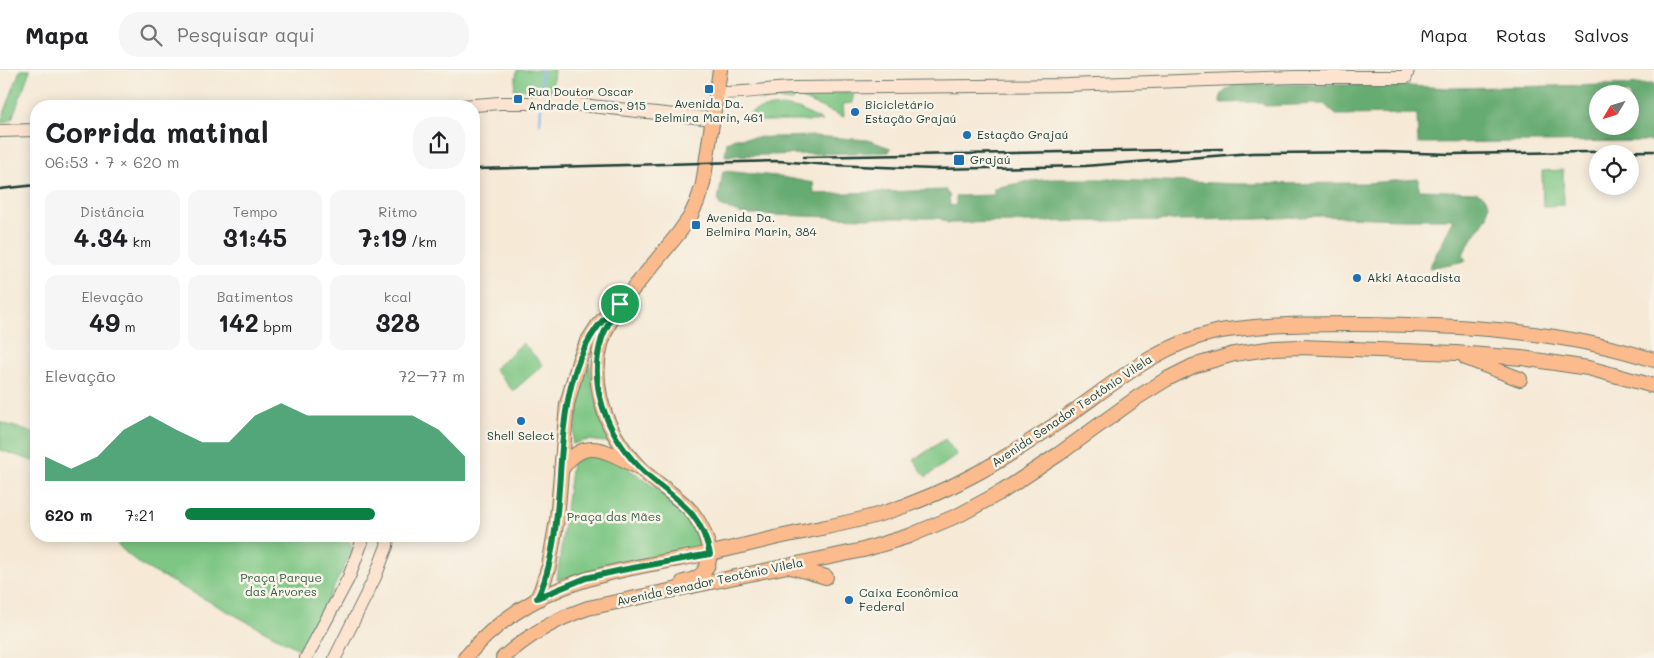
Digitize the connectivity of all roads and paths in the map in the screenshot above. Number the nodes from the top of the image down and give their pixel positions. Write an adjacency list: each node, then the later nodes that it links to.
1 (720, 70): 3 (main road)
2 (1407, 74): 3 (street)
3 (717, 93): 5 (main road)
4 (480, 105): 5 (street)
5 (714, 119): 8 (main road)
6 (30, 130): 7 (street)
7 (0, 131)
8 (620, 304): 13 (main road); 14 (main road)
9 (1456, 353): 11 (main road); 12 (main road, Avenida Senador Teotônio Vilela); 18 (main road, Avenida Senador Teotônio Vilela)
10 (1654, 360): 17 (main road, Avenida Senador Teotônio Vilela)
11 (1520, 379)
12 (1654, 386)
13 (639, 467): 14 (main road); 17 (main road)
14 (561, 470): 20 (main road)
15 (362, 542): 22 (street)
16 (387, 542): 23 (street)
17 (710, 554): 20 (main road, Avenida Senador Teotônio Vilela); 21 (main road)
18 (788, 566): 19 (main road); 21 (main road, Avenida Senador Teotônio Vilela)
19 (826, 577)
20 (537, 598): 24 (main road, Avenida Senador Teotônio Vilela)
21 (636, 598): 25 (main road, Avenida Senador Teotônio Vilela)
22 (306, 658)
23 (334, 658)
24 (465, 658)
25 (503, 658)

